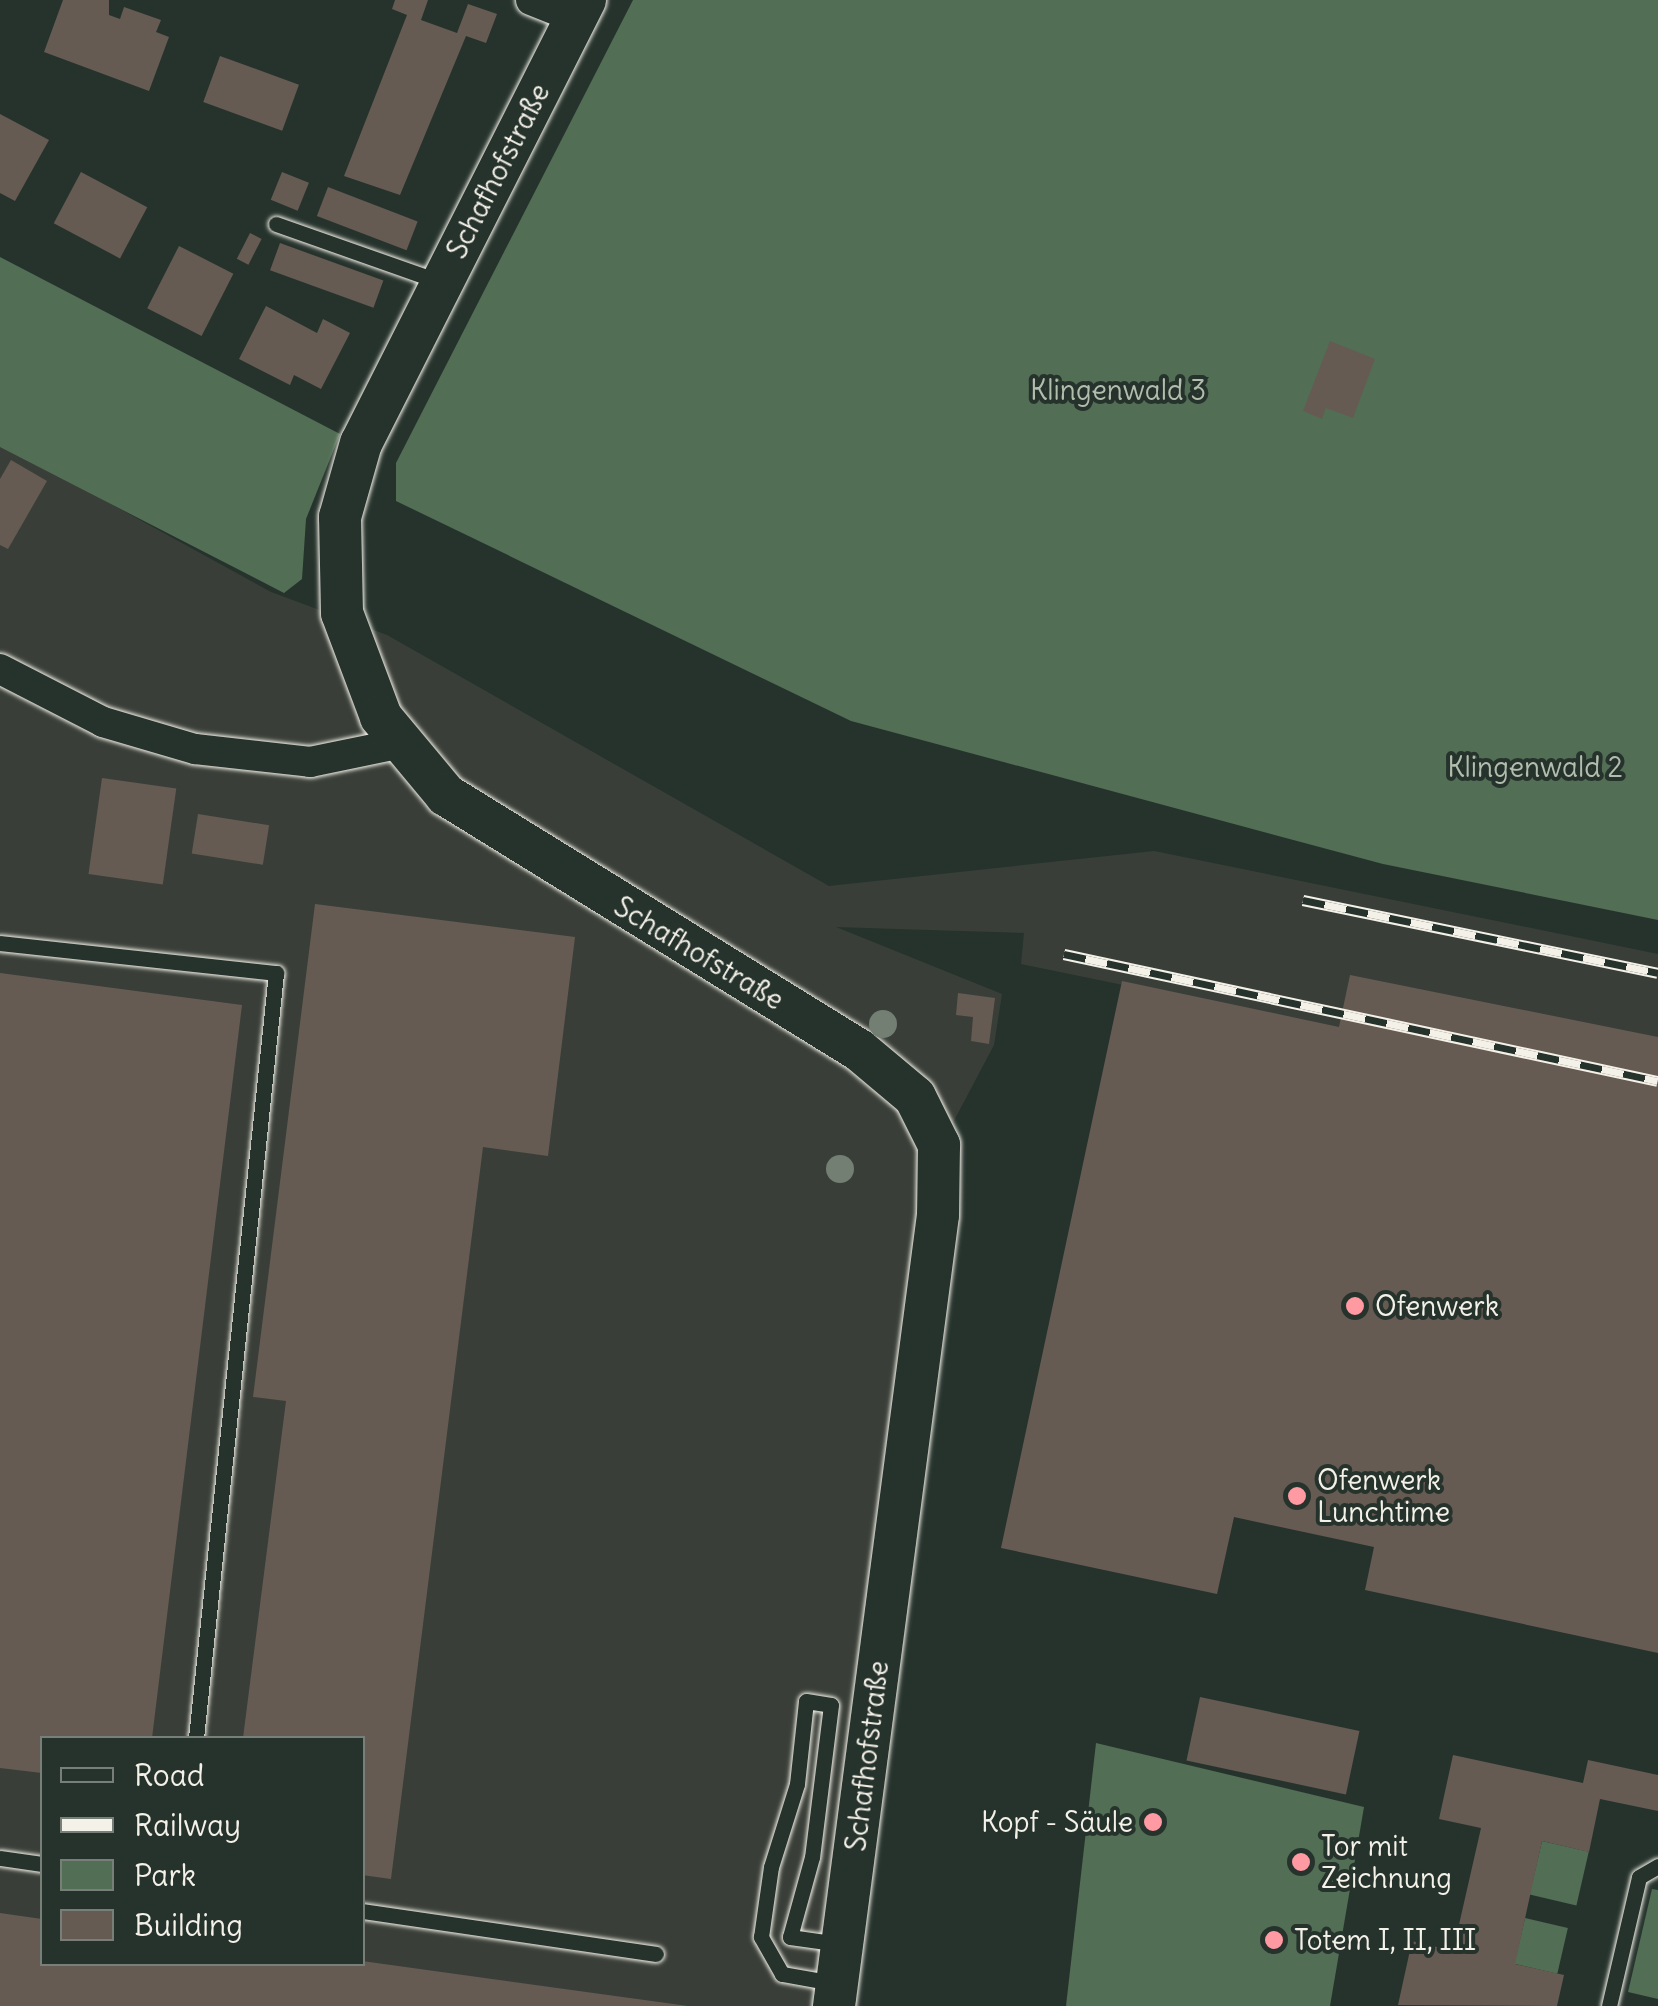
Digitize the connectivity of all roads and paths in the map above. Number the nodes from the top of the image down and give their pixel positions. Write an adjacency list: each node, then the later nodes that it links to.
1 (531, 0): 2 (street)
2 (580, 9): 4 (street, Schafhofstraße)
3 (276, 224): 4 (lane)
4 (442, 282): 6 (street, Schafhofstraße)
5 (0, 670): 6 (street)
6 (398, 744): 14 (street, Schafhofstraße)
7 (0, 944): 8 (lane)
8 (196, 1736)
9 (0, 1858): 10 (lane)
10 (40, 1864)
11 (1658, 1866): 15 (lane)
12 (365, 1911): 13 (lane)
13 (656, 1954)
14 (838, 1978): 14 (lane)
15 (1609, 2006)

